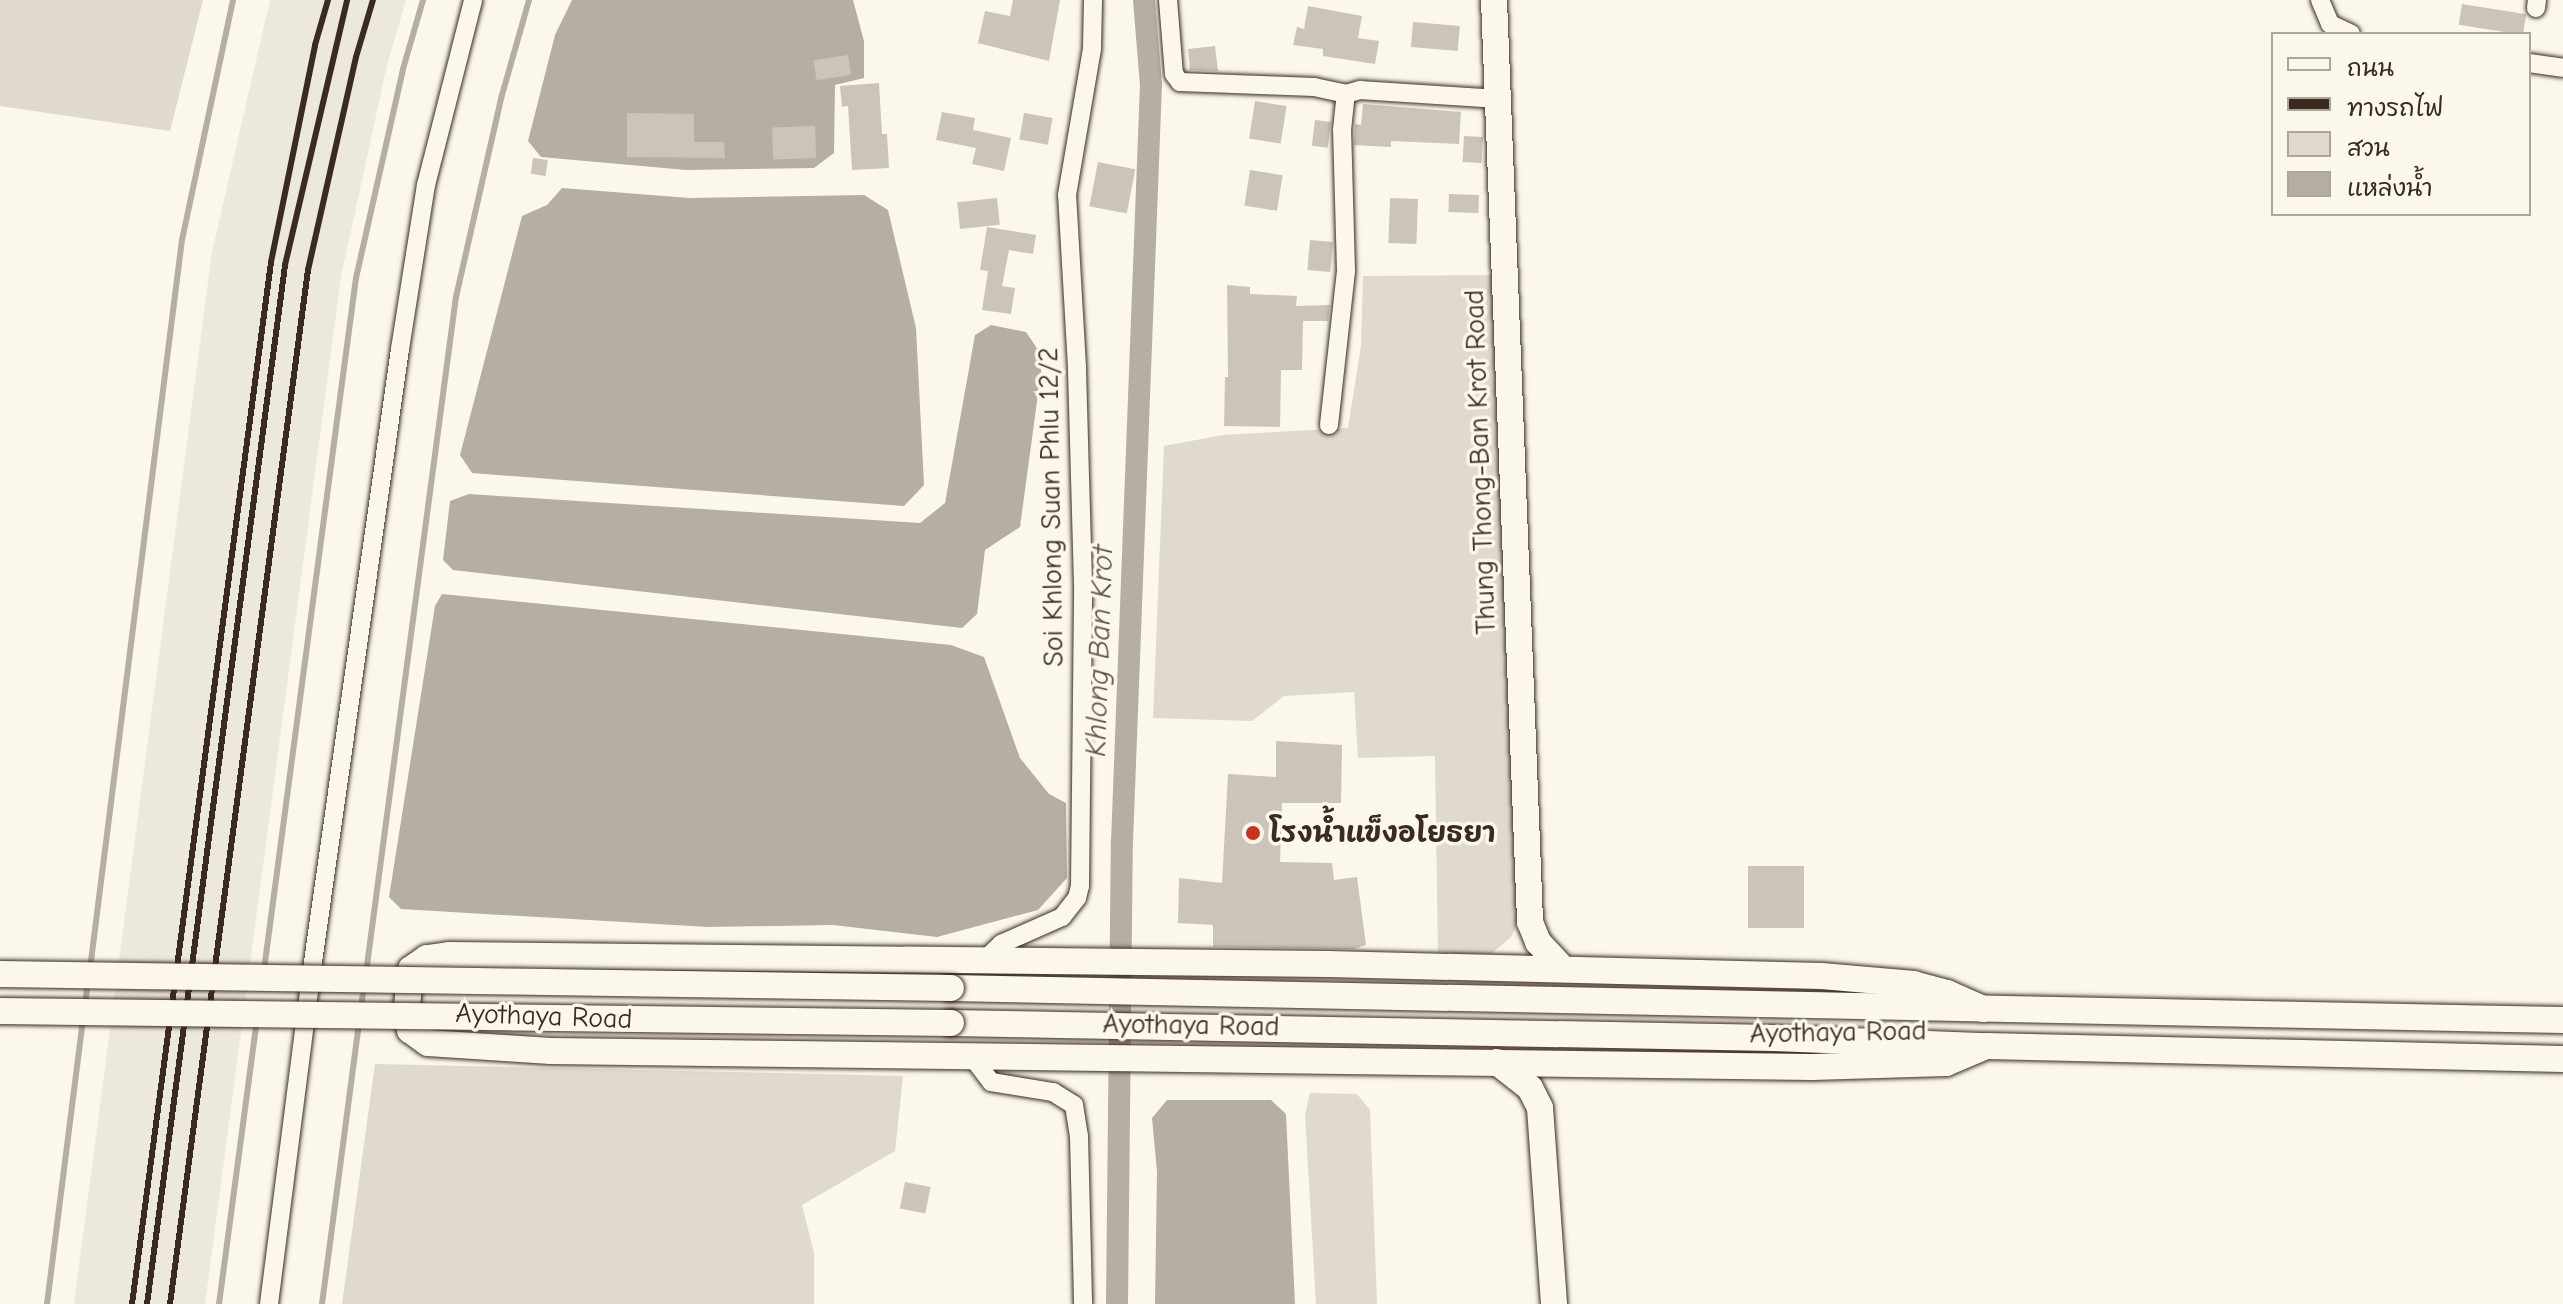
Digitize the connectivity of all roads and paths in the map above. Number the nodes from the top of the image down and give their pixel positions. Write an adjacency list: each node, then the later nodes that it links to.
1 (473, 0): 26 (street)
2 (1093, 0): 13 (street, Soi Khlong Suan Phlu 12/2)
3 (1168, 0): 9 (street)
4 (1494, 0): 10 (main road, Thung Thong-Ban Krot Road)
5 (2320, 0): 6 (street)
6 (2347, 32)
7 (2531, 63): 8 (street)
8 (2563, 68)
9 (1346, 94): 10 (street); 11 (street)
10 (1498, 99): 12 (main road, Thung Thong-Ban Krot Road)
11 (1329, 425)
12 (1530, 922): 14 (main road); 15 (main road, Thung Thong-Ban Krot Road)
13 (982, 962): 14 (main road, Ayothaya Road); 21 (main road, Ayothaya Road)
14 (1495, 968): 15 (main road, Ayothaya Road)
15 (1563, 969): 17 (main road, Ayothaya Road)
16 (0, 974): 17 (main road, Ayothaya Road, bridge)
17 (1983, 1009): 19 (main road, Ayothaya Road)
18 (0, 1011): 20 (main road, Ayothaya Road, bridge)
19 (2563, 1020)
20 (1986, 1046): 22 (main road, Ayothaya Road); 24 (main road, Ayothaya Road)
21 (970, 1054): 23 (main road, Ayothaya Road); 27 (street)
22 (2563, 1059)
23 (1497, 1062): 24 (main road, Ayothaya Road); 25 (main road)
24 (1581, 1063): 25 (main road)
25 (1540, 1108): 28 (main road)
26 (269, 1304)
27 (1083, 1304)
28 (1554, 1304)

